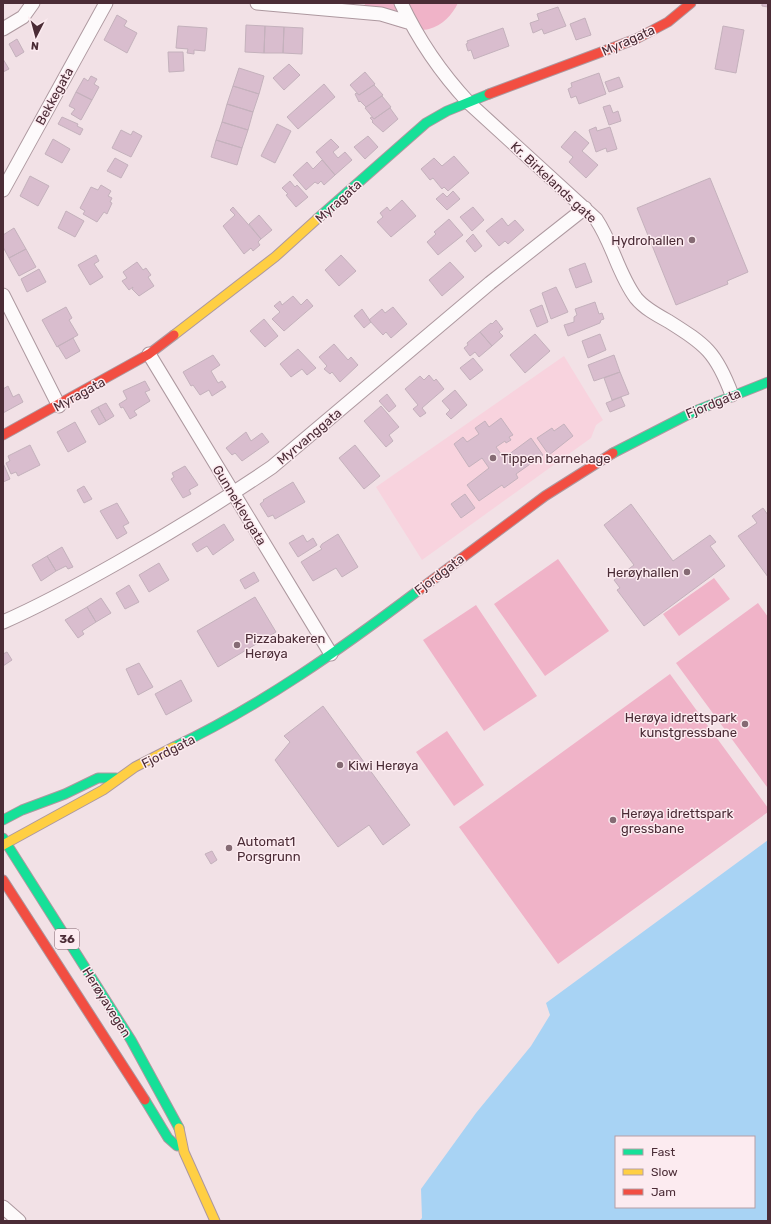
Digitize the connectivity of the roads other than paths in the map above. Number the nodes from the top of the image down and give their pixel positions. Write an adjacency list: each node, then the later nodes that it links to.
1 (33, 3): 7 (street)
2 (106, 3): 9 (street, Bekkegata)
3 (258, 3): 6 (street)
4 (401, 3): 6 (street, Kr. Birkelands gate)
5 (691, 3): 8 (main road, Myragata)
6 (411, 22): 8 (street, Kr. Birkelands gate)
7 (3, 29)
8 (469, 103): 10 (street, Kr. Birkelands gate); 12 (main road, Myragata)
9 (3, 190)
10 (585, 208): 14 (street, Kr. Birkelands gate); 17 (street, Myrvanggata)
11 (3, 296): 15 (street)
12 (150, 354): 15 (main road, Myragata); 17 (street, Gunneklevgata)
13 (768, 382): 14 (main road, Fjordgata)
14 (732, 395): 19 (main road, Fjordgata)
15 (59, 406): 16 (main road, Myragata)
16 (3, 435)
17 (233, 494): 18 (street, Myrvanggata); 19 (street, Gunneklevgata)
18 (3, 622)
19 (331, 654): 20 (main road, Fjordgata)
20 (116, 778): 21 (main road, Fjordgata); 22 (main road, Fjordgata)
21 (3, 820)
22 (4, 842): 24 (main road, Herøyavegen / 36)
23 (3, 880): 24 (main road, Herøyavegen / 36)
24 (184, 1152): 27 (main road, Herøyavegen / 36)
25 (3, 1207): 26 (street)
26 (19, 1221)
27 (215, 1221)

